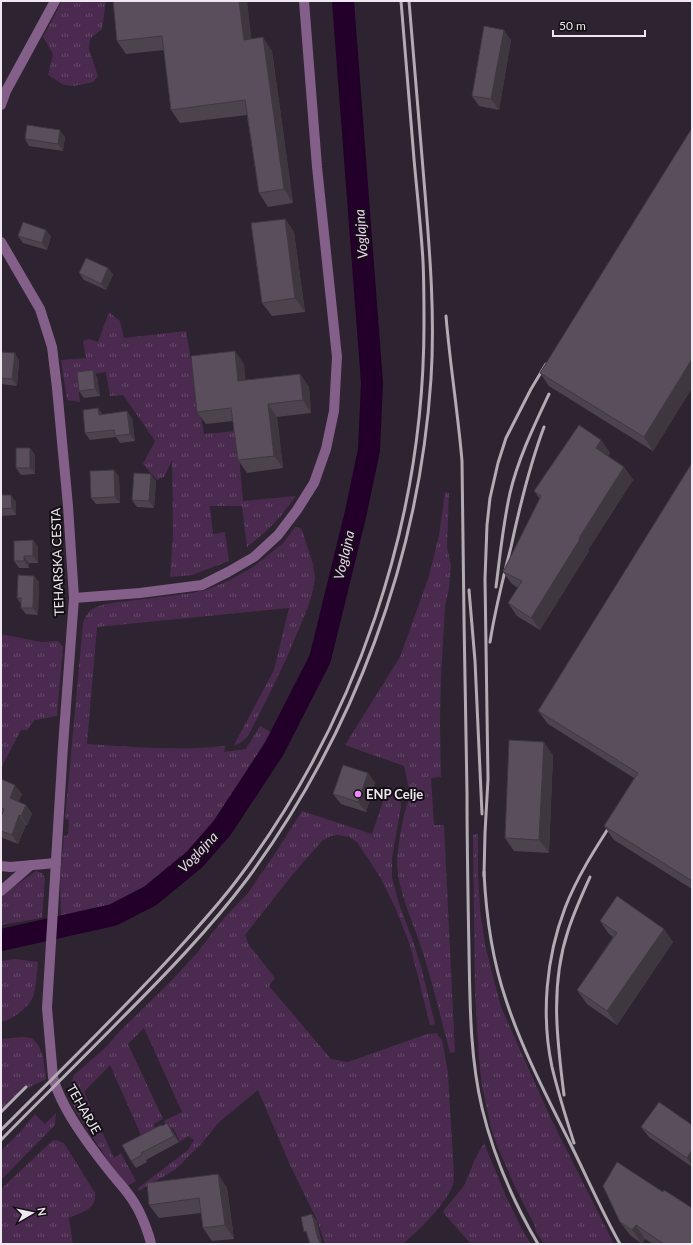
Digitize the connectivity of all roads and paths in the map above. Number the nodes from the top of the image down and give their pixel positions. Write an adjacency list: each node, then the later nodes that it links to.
1 (55, 1): 3 (street)
2 (304, 1): 5 (street)
3 (1, 105)
4 (1, 242): 5 (street, TEHARSKA CESTA)
5 (74, 598): 6 (street, TEHARSKA CESTA)
6 (56, 863): 7 (street); 10 (street, TEHARSKA CESTA)
7 (31, 865): 8 (street); 9 (street)
8 (1, 866)
9 (1, 891)
10 (54, 894): 11 (street, TEHARJE)
11 (151, 1244)

